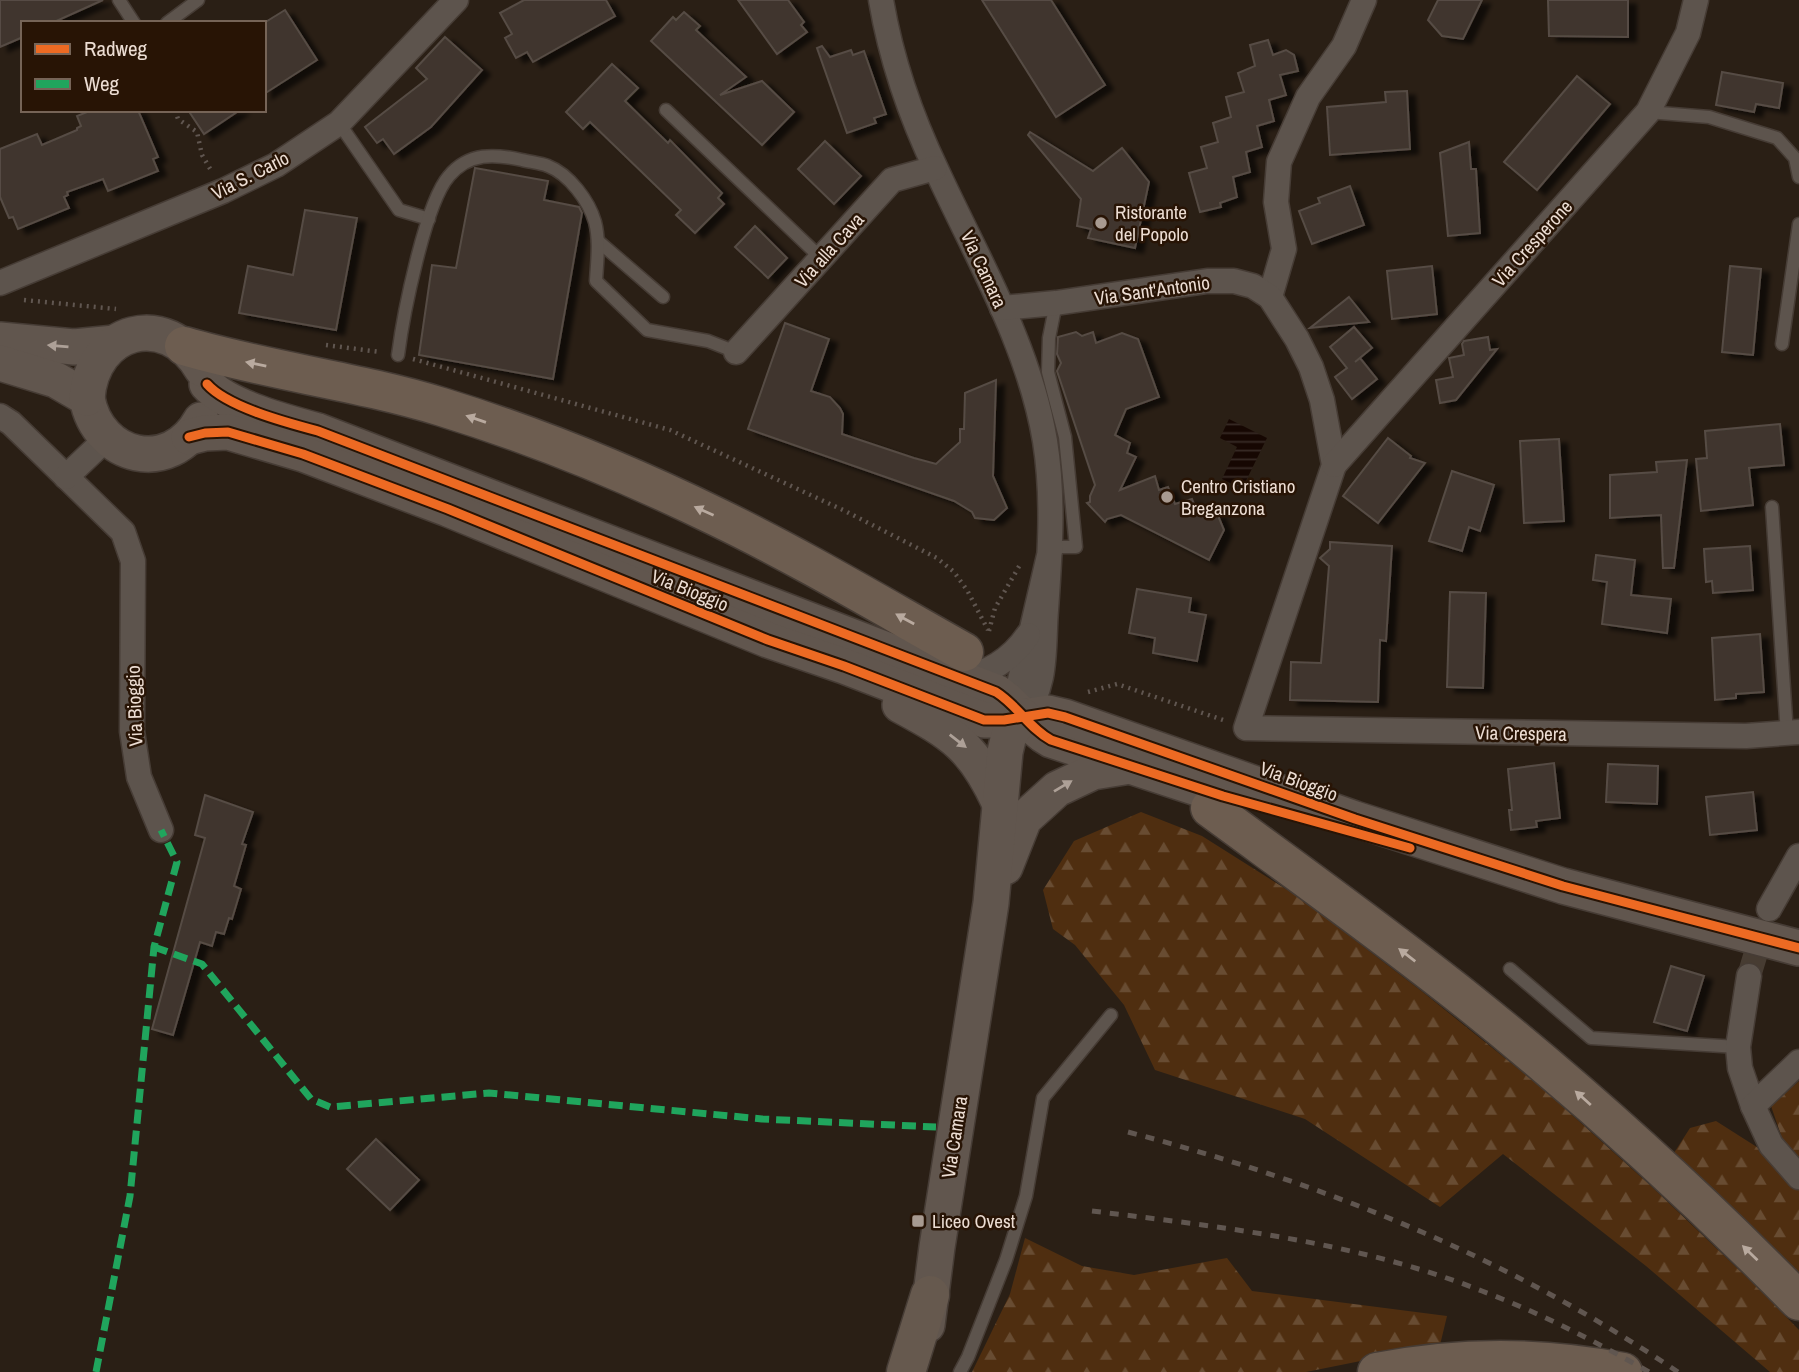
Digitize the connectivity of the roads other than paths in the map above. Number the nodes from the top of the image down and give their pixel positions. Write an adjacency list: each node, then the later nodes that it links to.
1 (119, 0): 7 (lane)
2 (198, 0): 8 (lane)
3 (456, 0): 11 (street, Via S. Carlo)
4 (881, 0): 12 (street, Via Camara)
5 (1364, 0): 20 (street)
6 (1696, 0): 10 (street, Via Cresperone)
7 (133, 21)
8 (170, 21)
9 (666, 110): 17 (lane)
10 (1648, 111): 13 (lane); 35 (street, Via Cresperone)
11 (339, 123): 14 (lane); 18 (street, Via S. Carlo)
12 (935, 168): 17 (street, Via alla Cava); 22 (street, Via Camara)
13 (1799, 177)
14 (429, 219): 16 (lane); 28 (lane)
15 (1799, 224): 25 (lane)
16 (598, 241): 19 (lane); 27 (lane)
17 (821, 258): 27 (street, Via alla Cava)
18 (0, 283)
19 (663, 297)
20 (1270, 297): 21 (street, Via Sant'Antonio); 35 (street, Via Cresperone)
21 (1056, 303): 22 (street, Via Sant'Antonio); 38 (lane)
22 (1002, 308): 38 (street, Via Camara)
23 (0, 340): 24 (main road, one-way to 23)
24 (115, 343): 26 (main road); 31 (main road)
25 (1782, 344)
26 (184, 346): 30 (main road); 41 (highway, one-way to 26)
27 (736, 352)
28 (398, 355)
29 (0, 363): 31 (main road)
30 (207, 384): 33 (main road); 41 (main road, Via Bioggio)
31 (87, 398): 34 (main road)
32 (0, 416): 36 (street, Via Bioggio)
33 (189, 438): 34 (main road, Via Bioggio); 40 (main road, Via Bioggio)
34 (106, 439): 36 (street)
35 (1334, 465): 43 (street, Via Cresperone)
36 (66, 477): 48 (street, Via Bioggio)
37 (1772, 507): 44 (lane)
38 (1051, 547): 39 (street, Via Camara); 42 (street, Via Camara)
39 (1030, 631): 41 (street); 42 (street, Via Camara)
40 (768, 640): 42 (main road, Via Bioggio); 46 (main road, one-way to 46)
41 (970, 654): 42 (main road, Via Bioggio)
42 (1023, 716): 45 (main road, Via Bioggio); 46 (main road, Via Camara); 50 (main road, Via Bioggio); 51 (main road, Via Camara)
43 (1246, 728): 44 (street, Via Crespera)
44 (1795, 735)
45 (1128, 766): 50 (main road, Via Bioggio); 51 (main road, one-way to 45)
46 (1000, 804): 51 (main road, Via Camara)
47 (1210, 808): 62 (highway, one-way to 47)
48 (161, 830)
49 (1799, 856): 52 (street)
50 (1563, 886): 53 (main road, Via Bioggio)
51 (991, 903): 61 (main road, Via Camara)
52 (1769, 909)
53 (1799, 948)
54 (1510, 969): 57 (lane)
55 (1749, 976): 57 (street)
56 (1111, 1014): 65 (lane)
57 (1738, 1047): 59 (street)
58 (1799, 1062): 59 (street)
59 (1753, 1106): 60 (street)
60 (1797, 1171)
61 (930, 1294): 63 (main road); 64 (main road, Via Camara)
62 (1799, 1301)
63 (906, 1372)
64 (923, 1372)
65 (960, 1372)
66 (1377, 1372): 67 (highway)
67 (1623, 1372)

